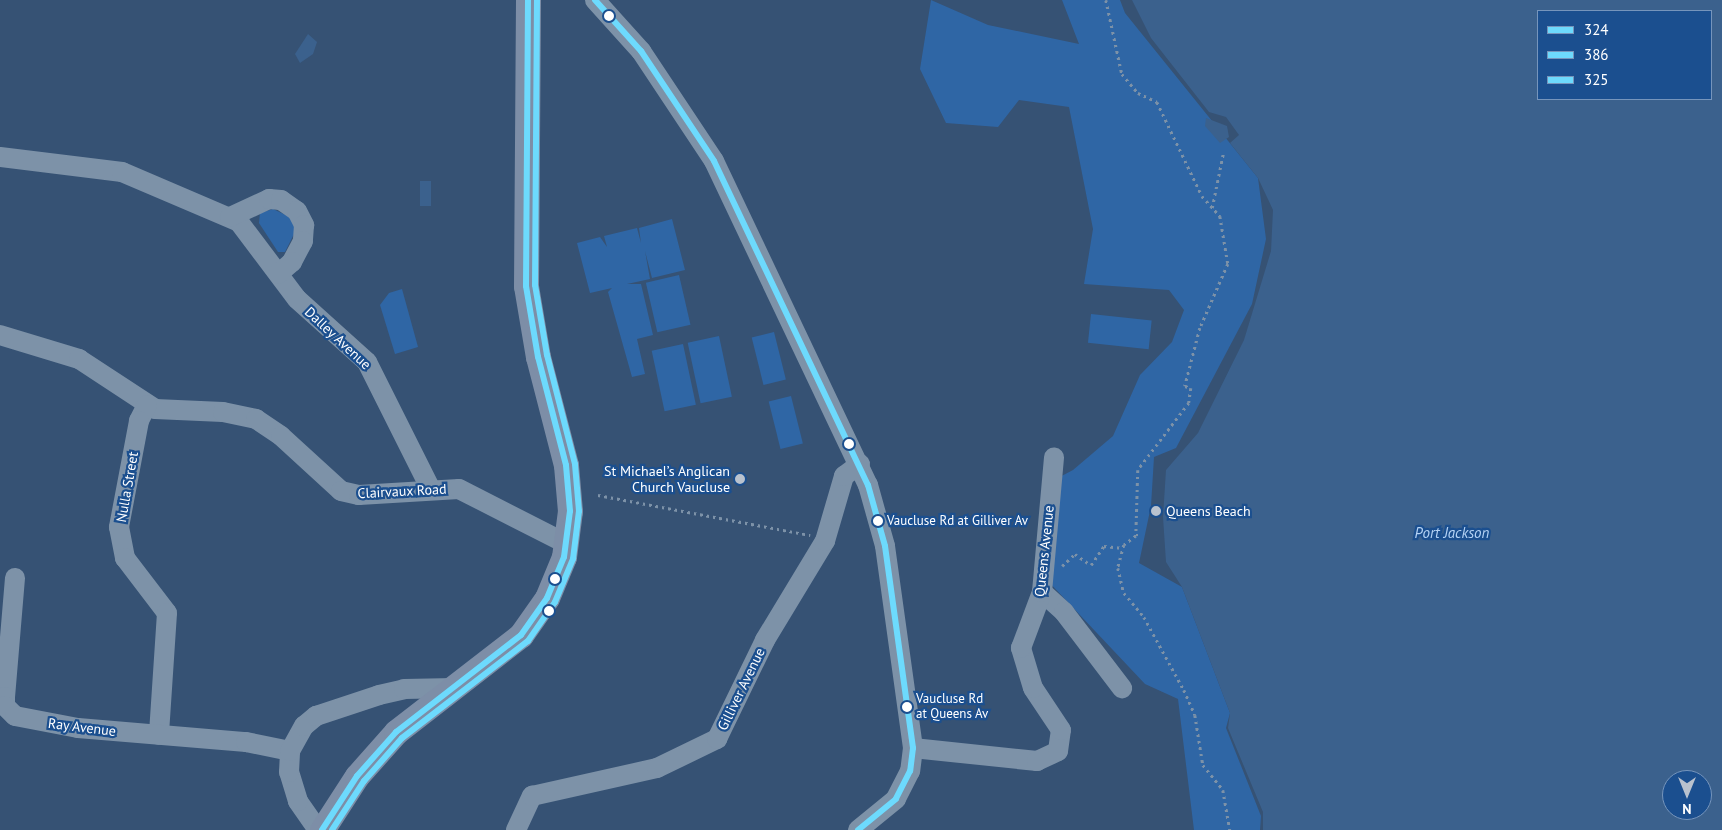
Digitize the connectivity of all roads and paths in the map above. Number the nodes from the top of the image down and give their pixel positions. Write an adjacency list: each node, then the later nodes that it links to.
1 (528, 0): 18 (main road)
2 (596, 0): 12 (street)
3 (1106, 0): 6 (path)
4 (1223, 154): 6 (path)
5 (0, 156): 7 (street, Dalley Avenue)
6 (1212, 208): 15 (path)
7 (230, 217): 8 (street, Dalley Avenue); 8 (street)
8 (278, 274): 13 (street, Dalley Avenue)
9 (0, 335): 10 (street, Clairvaux Road)
10 (147, 405): 13 (street, Clairvaux Road); 25 (street, Nulla Street)
11 (1054, 458): 20 (street, Queens Avenue)
12 (860, 464): 17 (street, Gilliver Avenue); 26 (street)
13 (430, 488): 18 (street, Clairvaux Road)
14 (598, 495): 17 (path)
15 (1136, 535): 16 (path); 19 (path)
16 (1142, 535)
17 (825, 541): 29 (street, Gilliver Avenue)
18 (567, 544): 23 (main road)
19 (1123, 548): 20 (path); 31 (path)
20 (1042, 570): 22 (street, Queens Avenue)
21 (15, 578): 25 (street, Ray Avenue)
22 (1042, 592): 24 (street); 26 (street, Queens Avenue)
23 (455, 688): 27 (street); 28 (main road)
24 (1122, 688)
25 (159, 735): 27 (street, Ray Avenue)
26 (913, 748): 30 (street)
27 (290, 752): 28 (street)
28 (320, 830)
29 (516, 830)
30 (858, 830)
31 (1230, 830)

